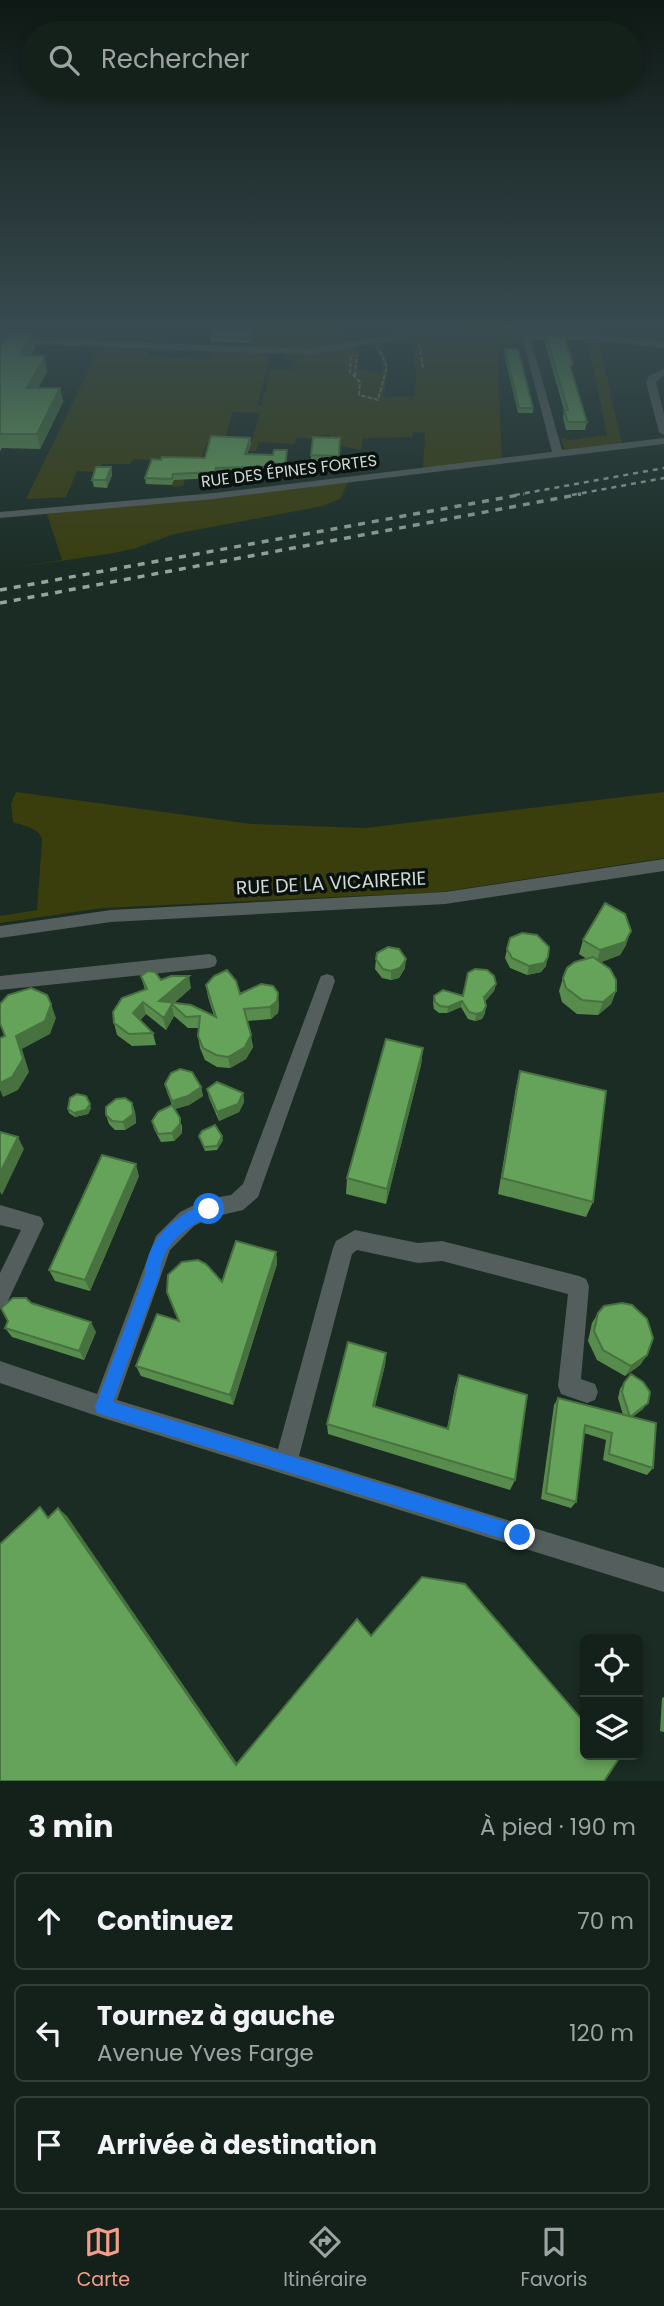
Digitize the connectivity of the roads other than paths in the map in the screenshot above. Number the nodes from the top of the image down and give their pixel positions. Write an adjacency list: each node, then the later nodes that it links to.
1 (546, 407): 5 (street)
2 (658, 407): 3 (street)
3 (664, 432)
4 (664, 441): 5 (street, RUE DES ÉPINES FORTES)
5 (558, 454): 6 (street, RUE DES ÉPINES FORTES)
6 (0, 516)
7 (664, 865): 8 (street, RUE DE LA VICAIRERIE)
8 (0, 932)
9 (209, 961): 11 (street)
10 (327, 981): 16 (street)
11 (0, 982)
12 (0, 1215): 13 (street)
13 (0, 1296)
14 (0, 1372): 16 (street)
15 (587, 1392): 17 (street)
16 (103, 1407): 17 (street)
17 (286, 1462): 18 (street)
18 (664, 1580)

